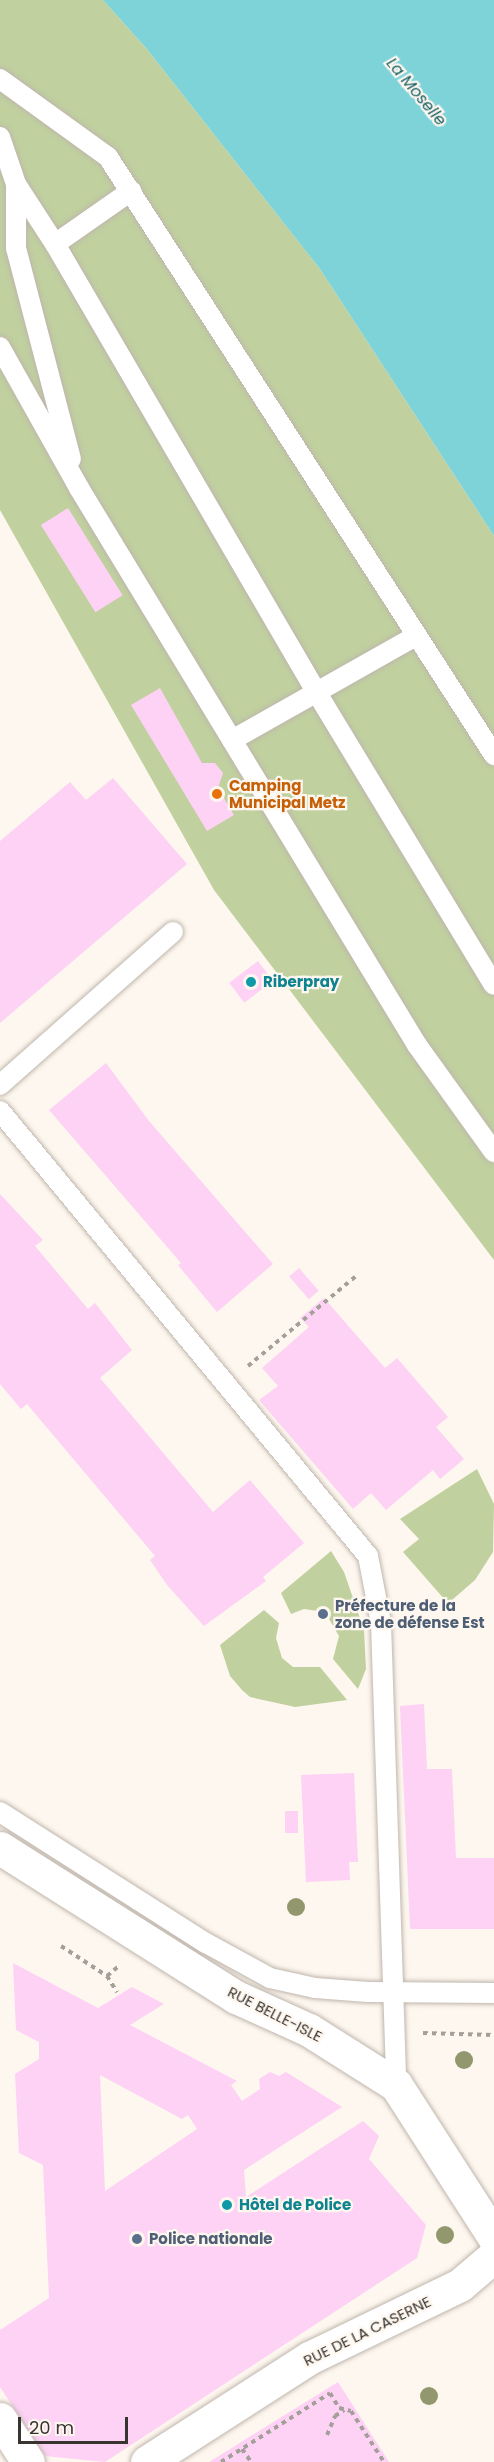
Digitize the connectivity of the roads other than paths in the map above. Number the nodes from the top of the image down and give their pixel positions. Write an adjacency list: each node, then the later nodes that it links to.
1 (0, 79): 4 (lane)
2 (0, 137): 3 (lane)
3 (16, 184): 5 (lane); 7 (lane)
4 (132, 191): 5 (lane); 8 (lane)
5 (55, 244): 9 (lane)
6 (0, 347): 7 (lane)
7 (79, 488): 10 (lane)
8 (416, 636): 9 (lane); 11 (lane)
9 (317, 693): 10 (lane); 13 (lane)
10 (232, 740): 16 (lane)
11 (494, 755)
12 (173, 932): 14 (lane)
13 (494, 985)
14 (0, 1085)
15 (0, 1111): 19 (lane)
16 (494, 1152)
17 (0, 1812): 19 (lane, RUE BELLE-ISLE)
18 (0, 1848): 21 (street, RUE BELLE-ISLE)
19 (394, 1993): 20 (lane, RUE BELLE-ISLE); 21 (lane)
20 (494, 1993)
21 (396, 2085): 22 (street, RUE BELLE-ISLE)
22 (494, 2237)
23 (494, 2256): 26 (street, RUE DE LA CASERNE)
24 (0, 2419): 25 (street)
25 (28, 2462)
26 (147, 2462)

